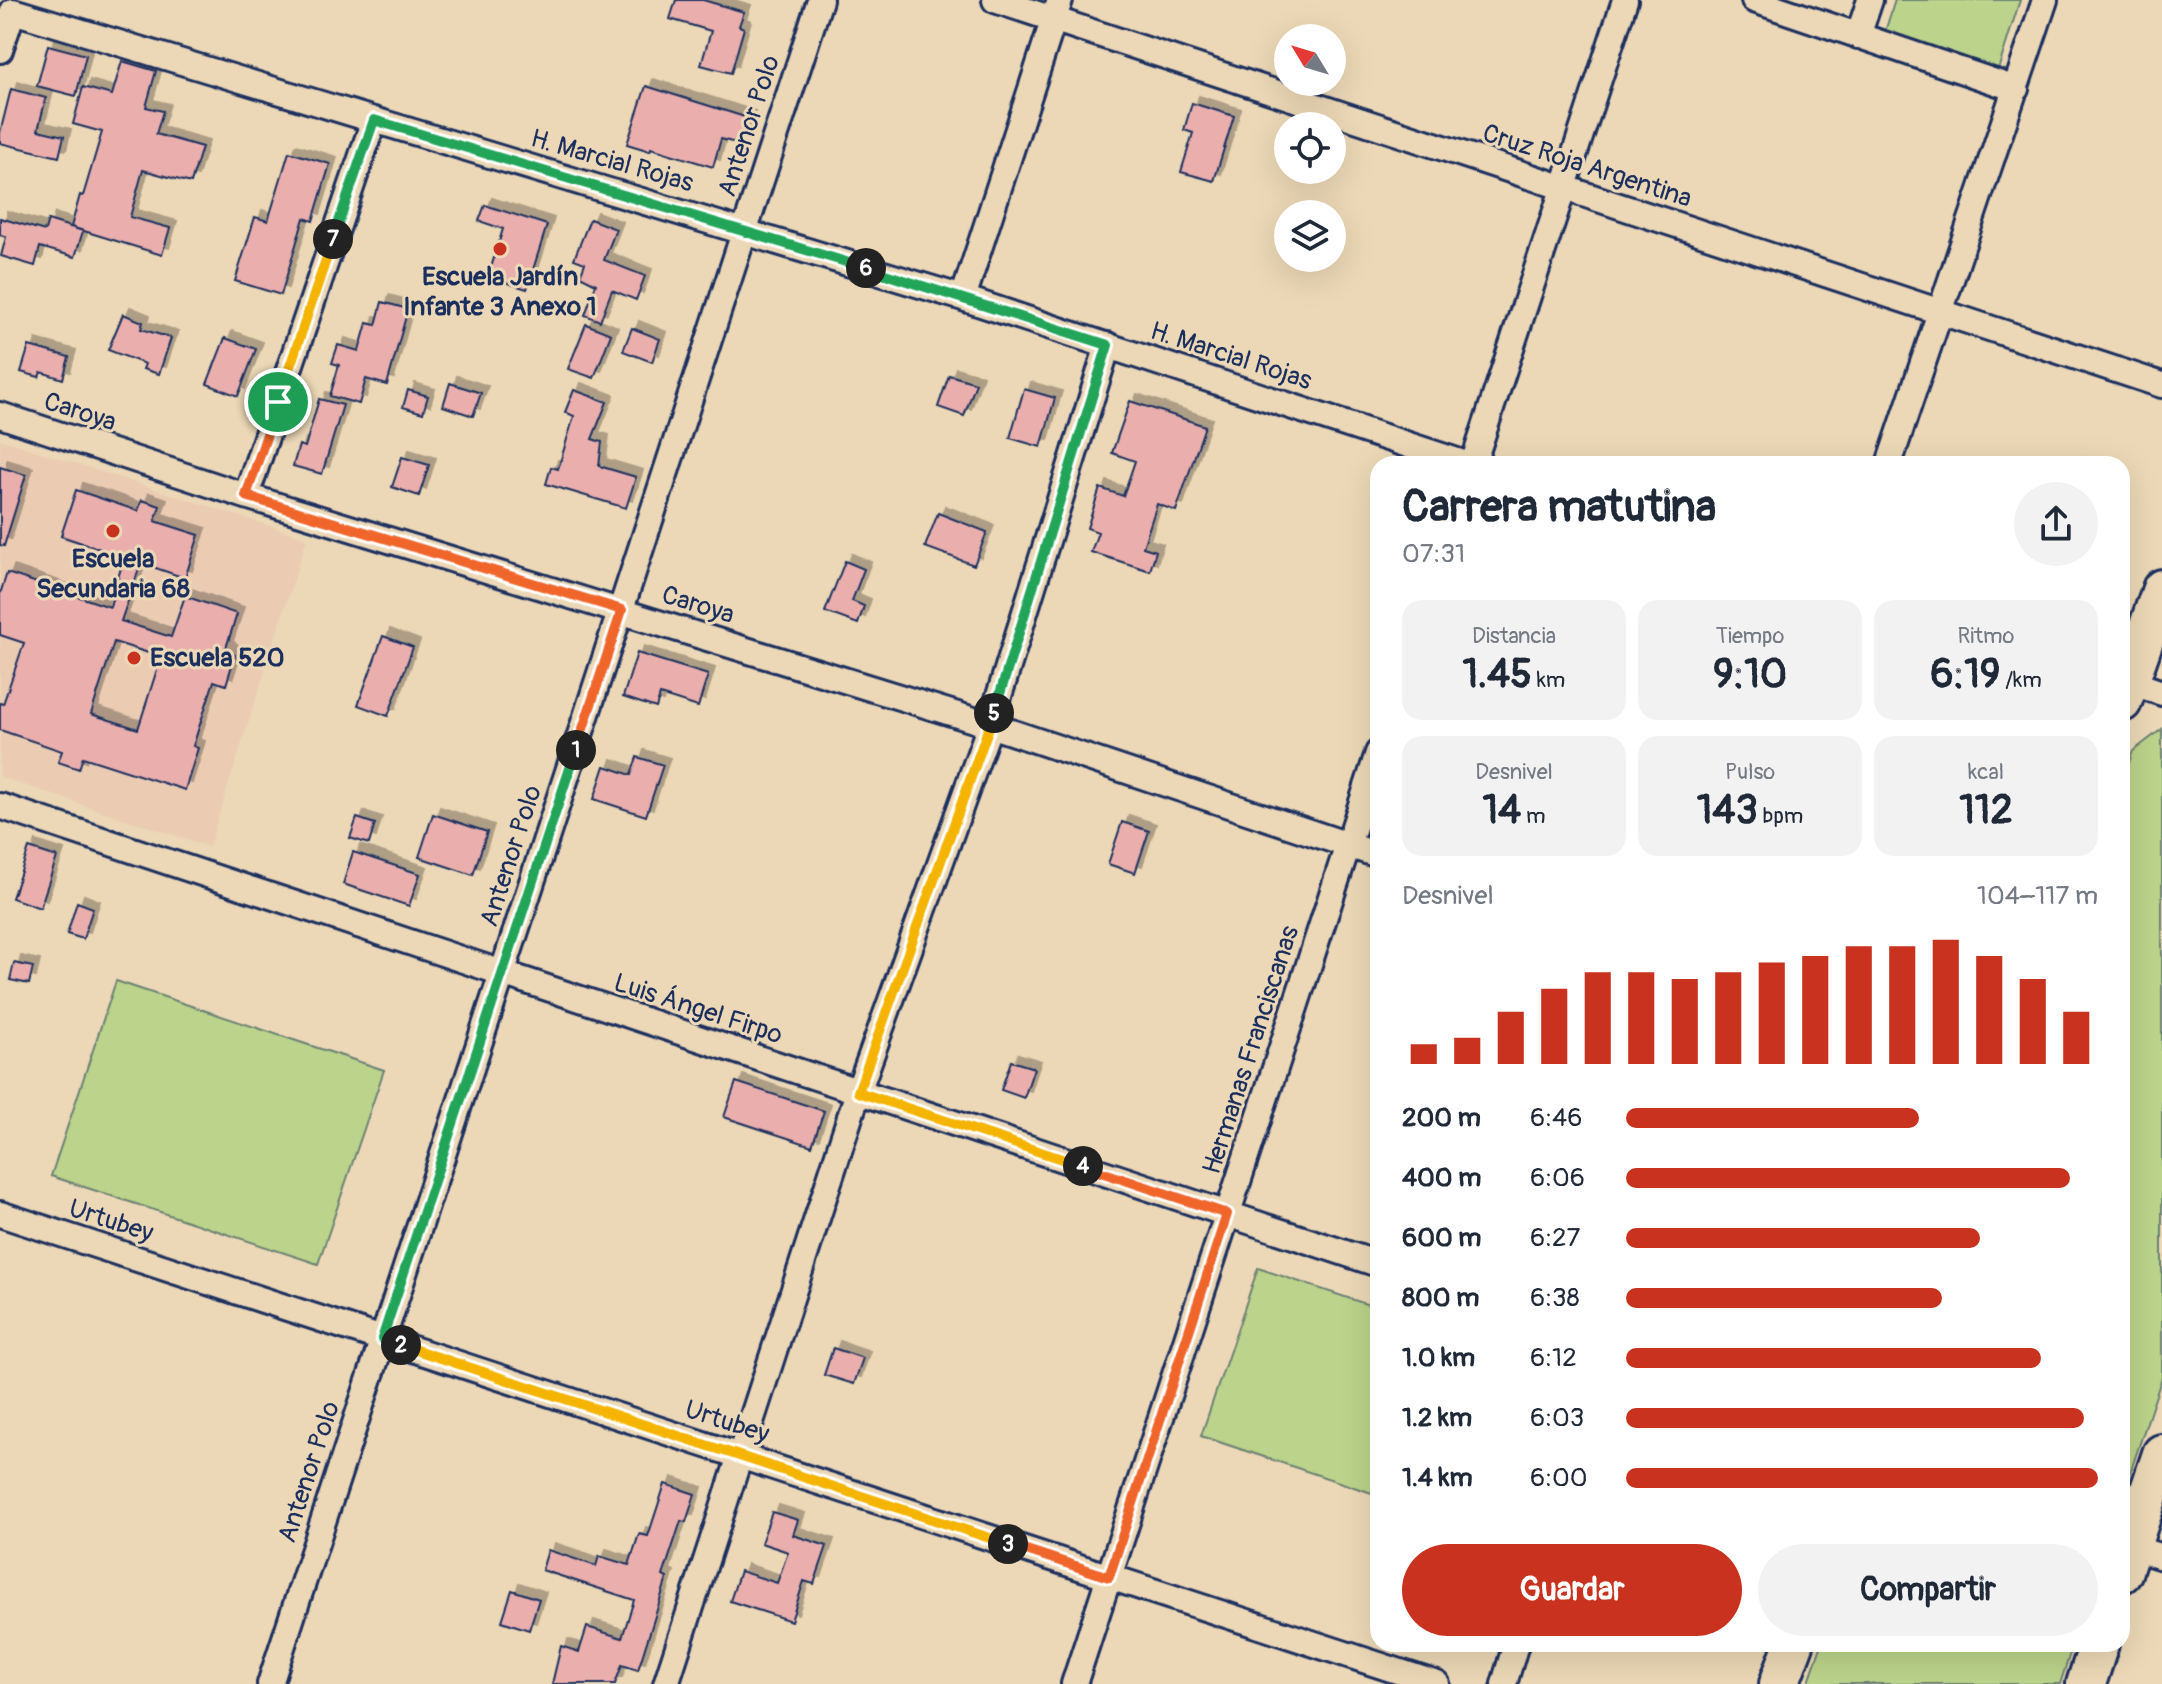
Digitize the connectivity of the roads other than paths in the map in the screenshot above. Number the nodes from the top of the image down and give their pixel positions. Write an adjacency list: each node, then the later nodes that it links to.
1 (820, 0): 13 (street, Antenor Polo)
2 (995, 0): 7 (street, Cruz Roja Argentina)
3 (1625, 0): 12 (street)
4 (1754, 0): 8 (street)
5 (1870, 0): 8 (street)
6 (2045, 0): 10 (street)
7 (1057, 10): 12 (street, Cruz Roja Argentina); 14 (street)
8 (1858, 36): 10 (street)
9 (0, 50): 11 (street, H. Marcial Rojas)
10 (2016, 89): 15 (street)
11 (374, 120): 13 (street, H. Marcial Rojas); 22 (street)
12 (1563, 187): 15 (street, Cruz Roja Argentina); 20 (street)
13 (745, 230): 14 (street, H. Marcial Rojas); 24 (street, Antenor Polo)
14 (963, 298): 16 (street, H. Marcial Rojas)
15 (1939, 314): 17 (street, Cruz Roja Argentina); 21 (street)
16 (1108, 345): 19 (street, H. Marcial Rojas); 26 (street)
17 (2162, 385)
18 (0, 415): 22 (street, Caroya)
19 (1442, 456)
20 (1476, 456)
21 (1892, 456)
22 (246, 496): 24 (street, Caroya)
23 (2162, 589): 25 (main road)
24 (622, 610): 26 (street, Caroya); 31 (street, Antenor Polo)
25 (2134, 689)
26 (990, 725): 29 (street, Caroya); 32 (street)
27 (1370, 778): 29 (street, Hermanas Franciscanas)
28 (0, 806): 31 (street, Luis Ángel Firpo)
29 (1348, 845): 30 (street, Caroya); 33 (street, Hermanas Franciscanas)
30 (1370, 852)
31 (502, 973): 32 (street, Luis Ángel Firpo); 36 (street, Antenor Polo)
32 (858, 1092): 33 (street, Luis Ángel Firpo); 38 (street)
33 (1227, 1214): 35 (street, Luis Ángel Firpo); 40 (street, Hermanas Franciscanas)
34 (3, 1223): 36 (street, Urtubey)
35 (1370, 1261)
36 (382, 1339): 38 (street, Urtubey); 44 (street, Antenor Polo)
37 (2162, 1454): 39 (main road)
38 (740, 1456): 40 (street, Urtubey); 45 (street)
39 (2138, 1559)
40 (1109, 1577): 46 (street, Hermanas Franciscanas); 47 (street, Urtubey)
41 (1514, 1652): 48 (street)
42 (1791, 1652): 49 (main road)
43 (2096, 1652): 50 (main road)
44 (270, 1684)
45 (666, 1684)
46 (1074, 1684)
47 (1437, 1684)
48 (1504, 1684)
49 (1779, 1684)
50 (2086, 1684)

